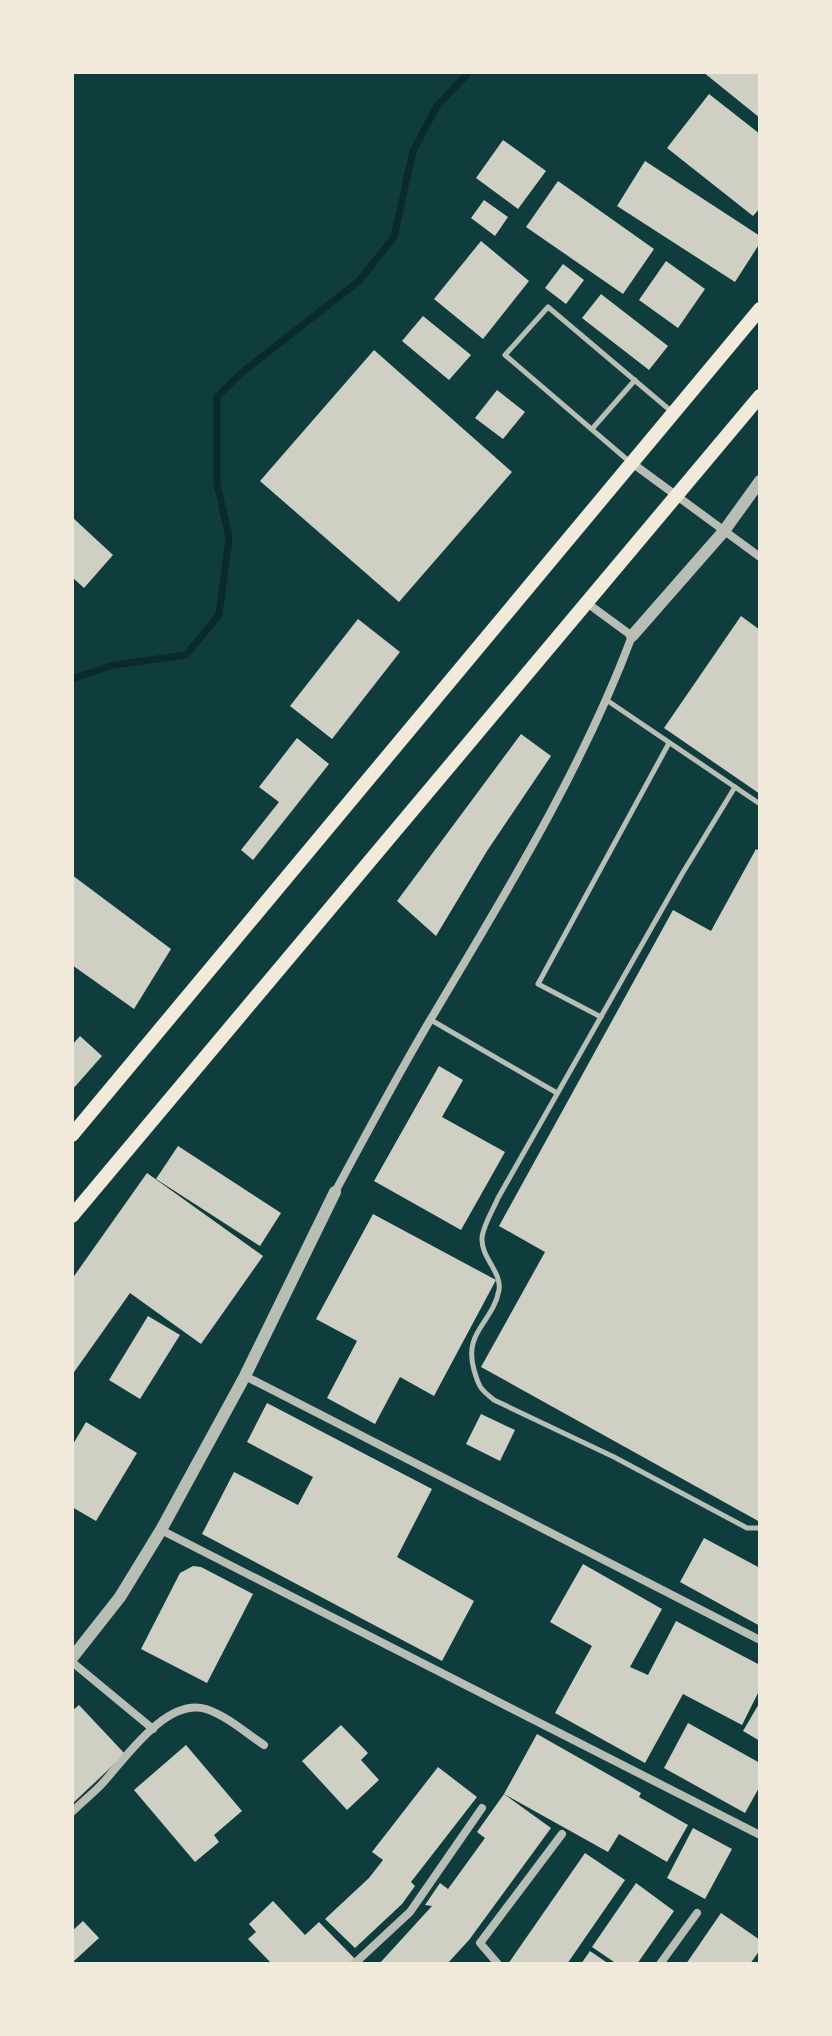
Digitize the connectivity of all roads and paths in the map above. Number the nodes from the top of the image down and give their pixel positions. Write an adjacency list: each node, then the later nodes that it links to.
1 (760, 309): 4 (main road)
2 (635, 380): 4 (lane); 5 (lane); 5 (lane)
3 (760, 396): 8 (main road)
4 (674, 413): 6 (main road)
5 (592, 429): 6 (lane)
6 (632, 463): 8 (street); 20 (main road)
7 (760, 481): 9 (street)
8 (677, 496): 9 (street); 11 (main road)
9 (724, 531): 10 (street); 12 (street)
10 (760, 557)
11 (587, 603): 12 (street); 22 (main road)
12 (632, 636): 13 (street)
13 (608, 701): 14 (lane); 18 (street)
14 (669, 743): 15 (lane); 17 (lane)
15 (735, 787): 16 (lane); 17 (lane)
16 (760, 804)
17 (601, 1017): 19 (lane)
18 (431, 1020): 19 (lane); 21 (street)
19 (557, 1093): 24 (lane)
20 (72, 1135)
21 (335, 1192): 23 (street)
22 (72, 1216)
23 (245, 1376): 25 (street); 26 (street)
24 (760, 1528)
25 (161, 1530): 27 (street); 33 (street)
26 (760, 1640)
27 (72, 1660): 28 (street)
28 (153, 1729): 29 (street); 31 (street)
29 (264, 1745)
30 (482, 1808): 35 (street)
31 (72, 1812)
32 (562, 1834): 36 (street)
33 (760, 1835)
34 (697, 1913): 37 (street)
35 (354, 1964)
36 (498, 1964)
37 (660, 1964)

